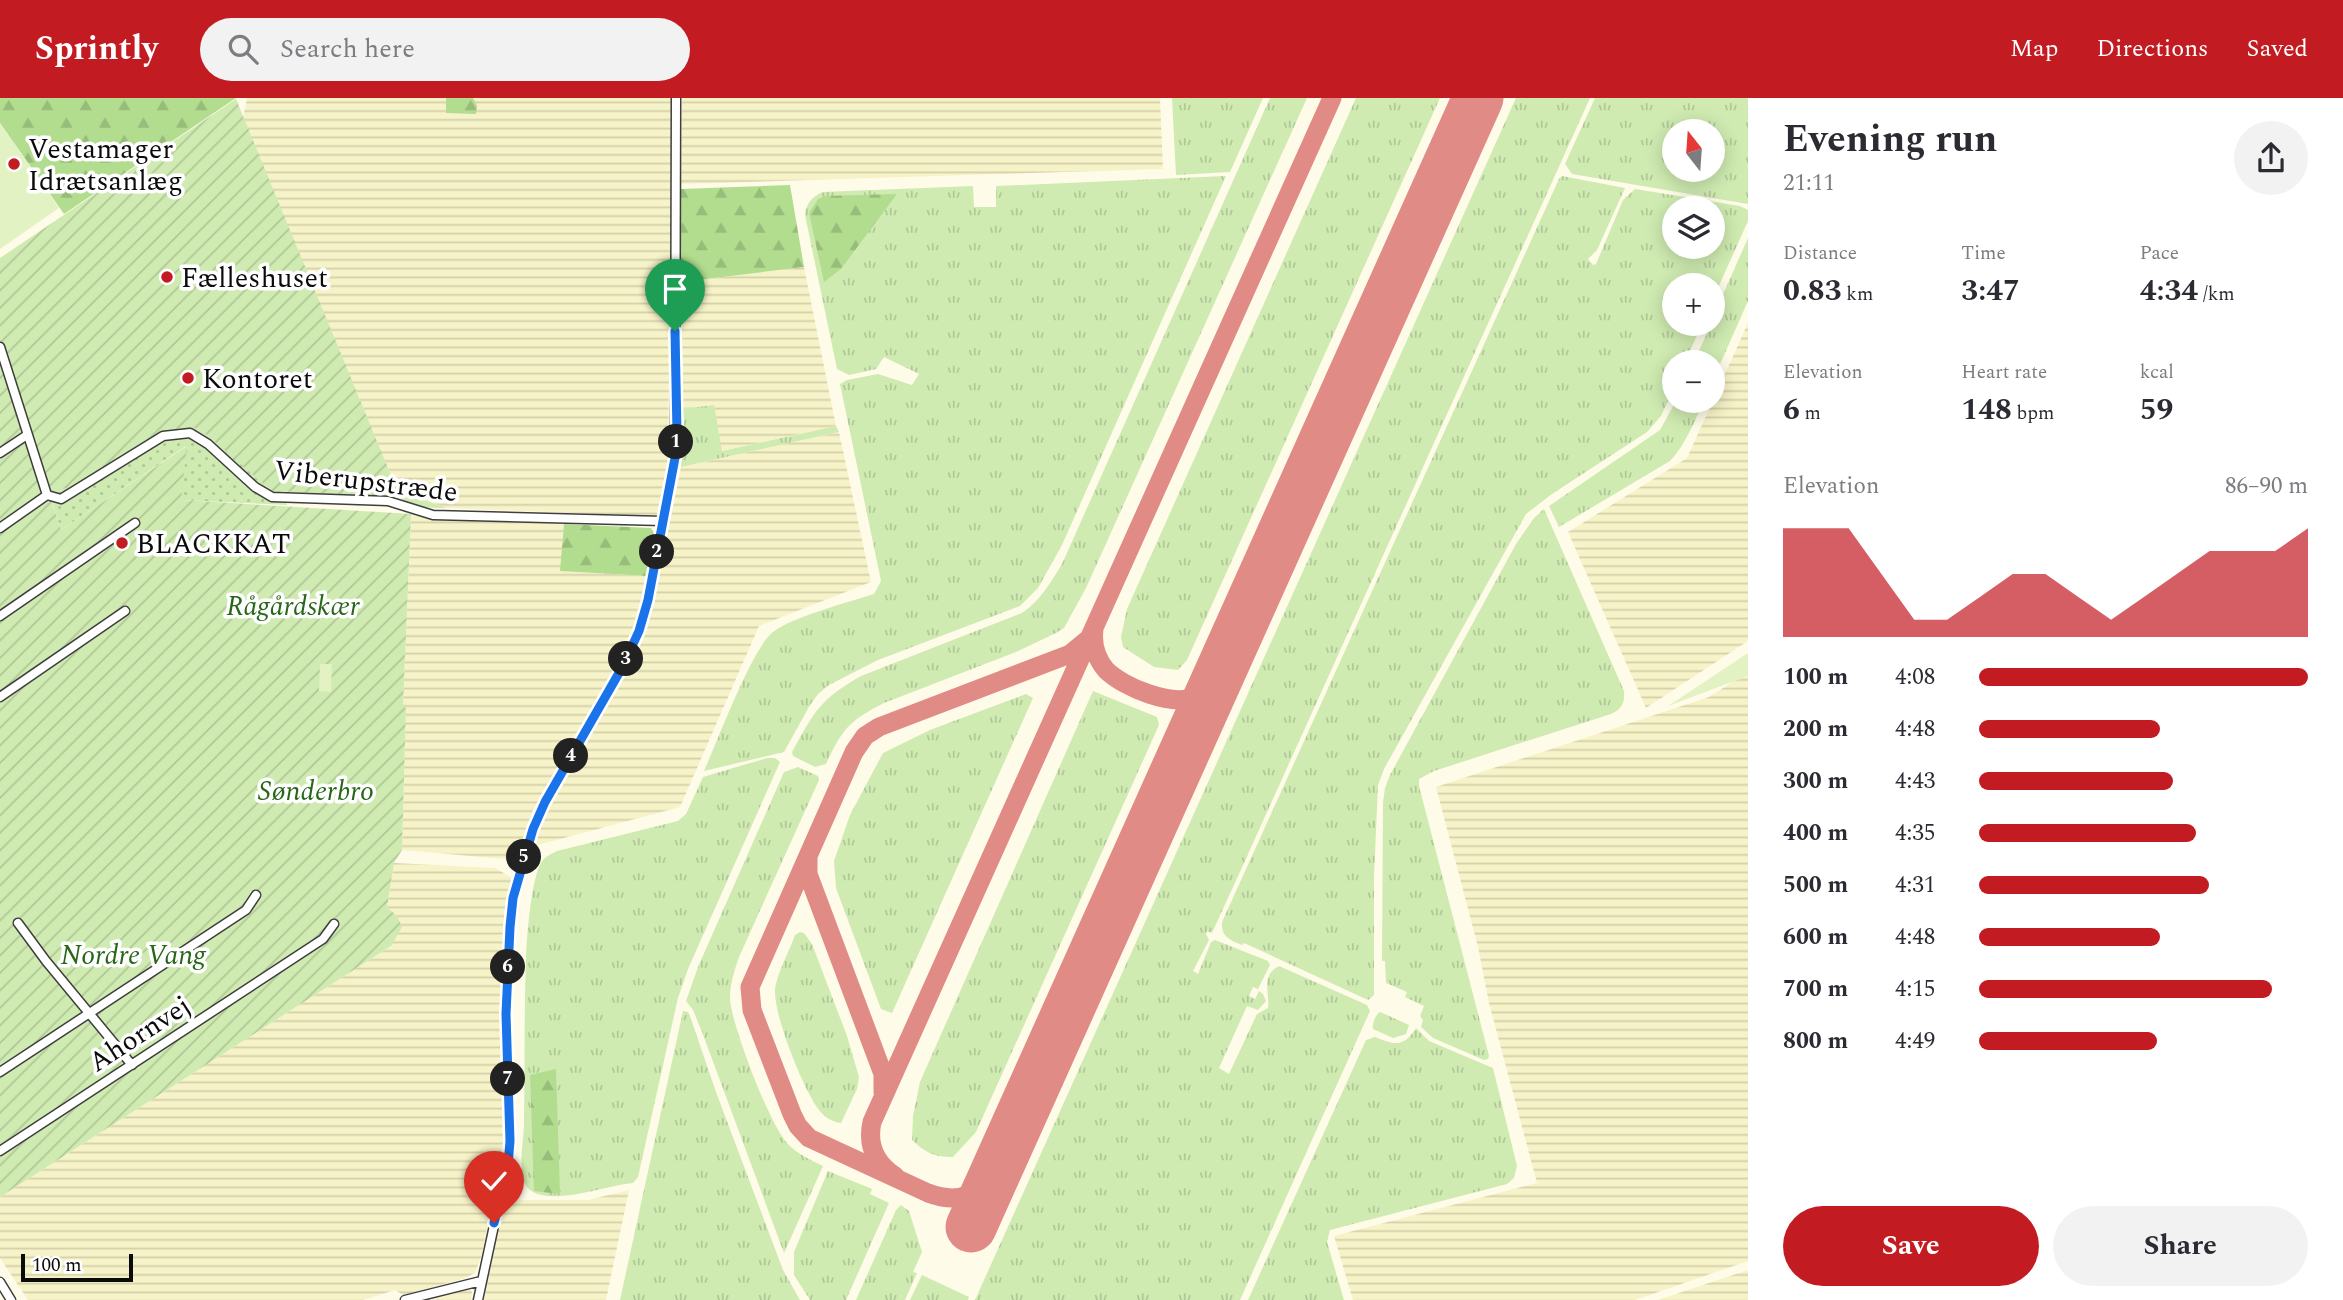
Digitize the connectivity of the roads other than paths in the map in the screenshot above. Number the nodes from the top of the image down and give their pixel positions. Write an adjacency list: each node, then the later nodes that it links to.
1 (676, 98): 7 (street)
2 (0, 347): 3 (street)
3 (3, 371): 4 (street)
4 (27, 435): 5 (street); 6 (street)
5 (0, 453)
6 (47, 495): 7 (street, Viberupstræde); 9 (street)
7 (663, 521): 20 (street)
8 (135, 523): 11 (street)
9 (0, 528)
10 (125, 611): 12 (street)
11 (0, 616)
12 (0, 697)
13 (256, 895): 16 (street)
14 (18, 923): 16 (street)
15 (334, 924): 17 (street, Ahornvej)
16 (88, 1013): 17 (street); 18 (street)
17 (132, 1065): 19 (street, Ahornvej)
18 (0, 1072)
19 (0, 1151)
20 (481, 1281): 23 (street); 24 (street)
21 (0, 1282): 22 (street)
22 (11, 1300)
23 (405, 1300)
24 (478, 1300)

